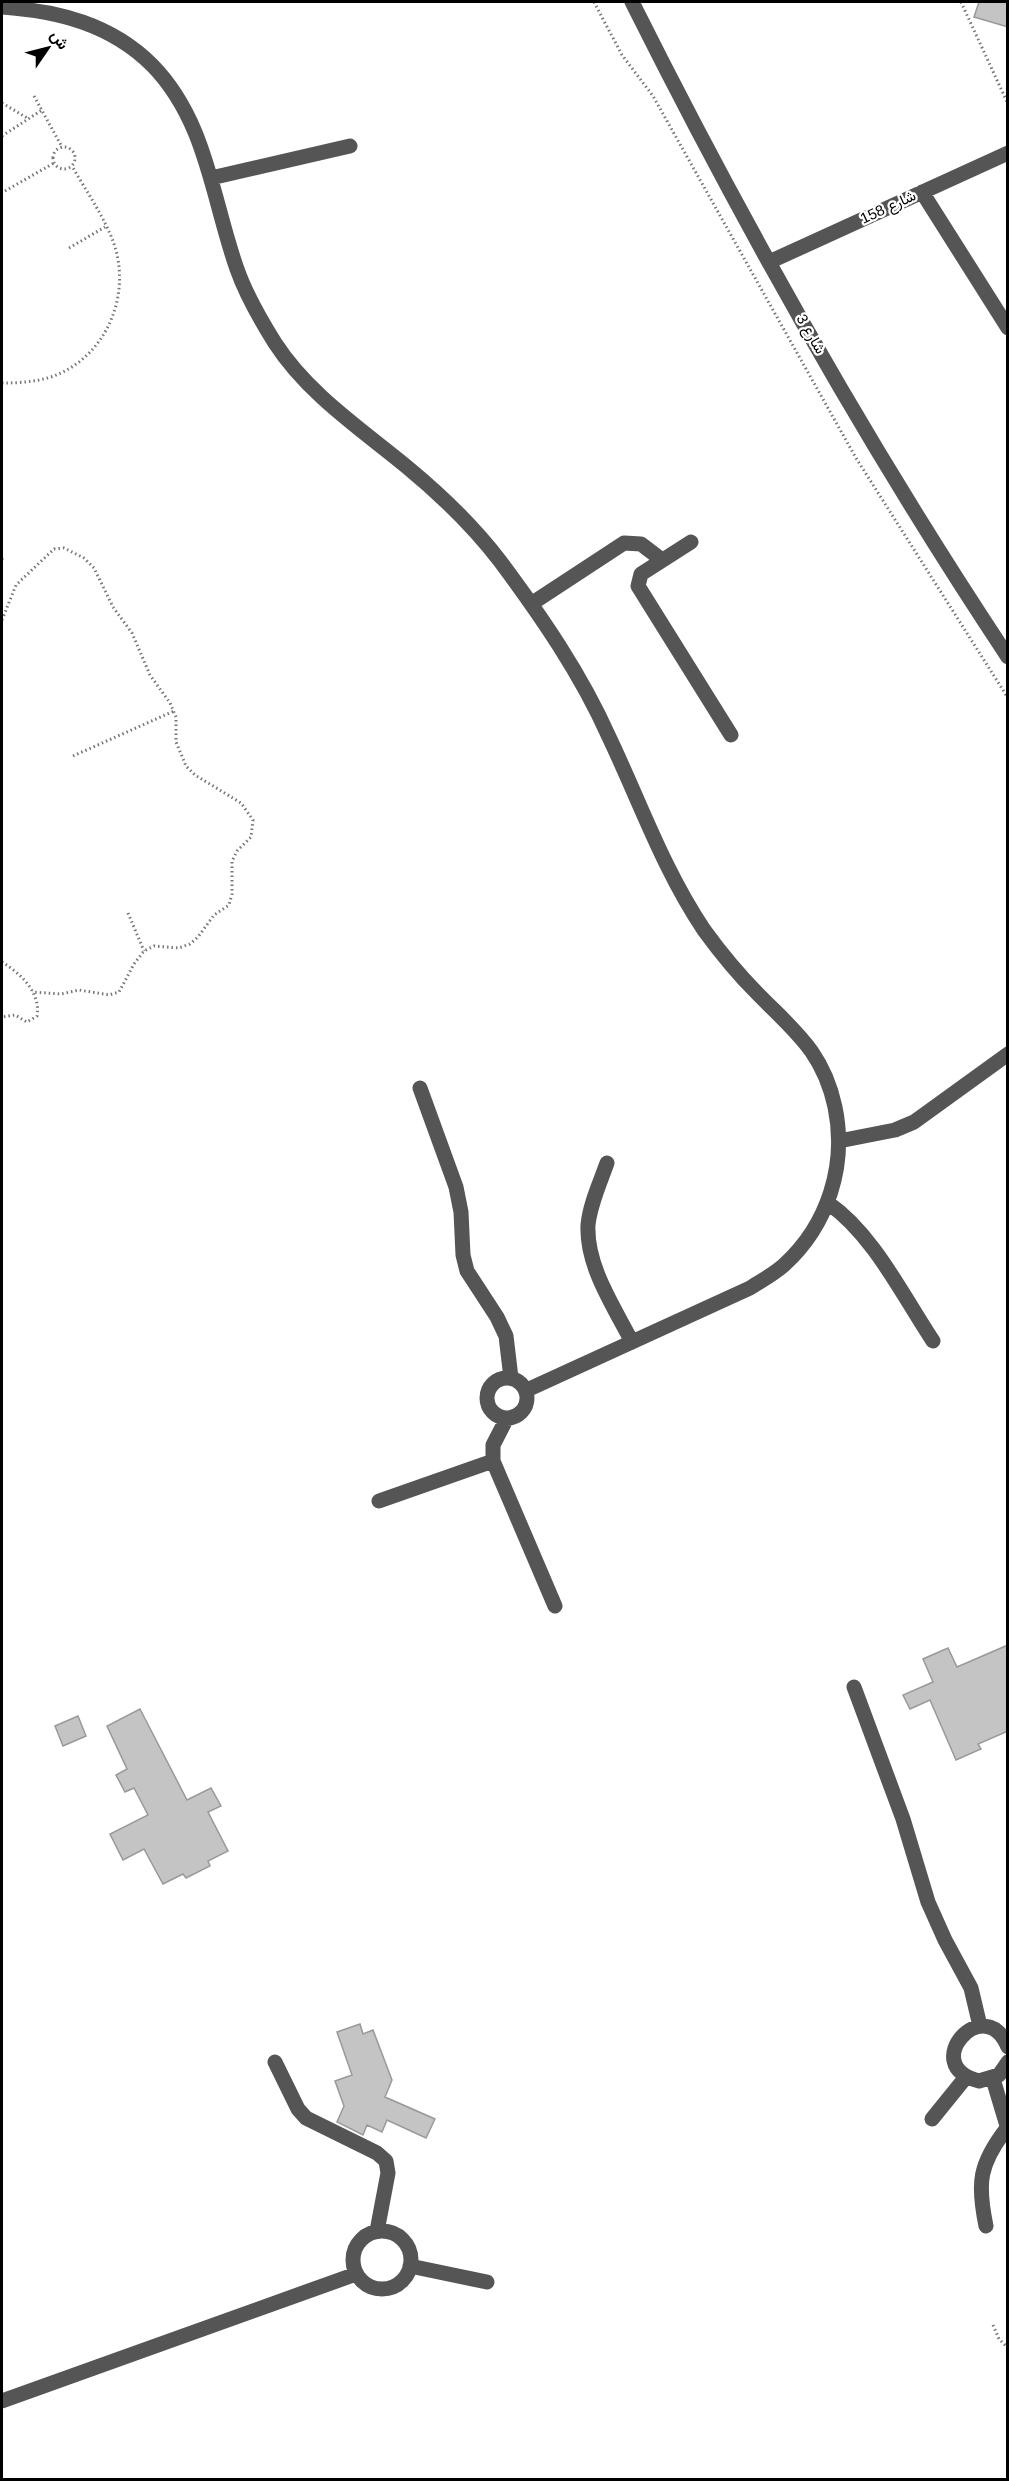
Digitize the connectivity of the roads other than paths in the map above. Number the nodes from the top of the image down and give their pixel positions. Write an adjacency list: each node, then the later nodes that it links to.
1 (632, 2): 8 (street, شارع 3)
2 (44, 6): 3 (street); 6 (street)
3 (2, 7)
4 (350, 146): 6 (street)
5 (1008, 153): 7 (street, شارع 158)
6 (211, 178): 12 (street)
7 (922, 192): 8 (street, شارع 158); 9 (street)
8 (769, 262): 13 (street, شارع 3)
9 (1008, 328)
10 (691, 542): 11 (street)
11 (662, 560): 12 (street); 14 (street)
12 (531, 604): 17 (street)
13 (1008, 657)
14 (731, 735)
15 (1008, 1054): 17 (street)
16 (420, 1088): 22 (street)
17 (839, 1141): 19 (street)
18 (607, 1163): 21 (street)
19 (828, 1203): 20 (street); 21 (street)
20 (933, 1341)
21 (632, 1342): 23 (street)
22 (511, 1378): 23 (street); 24 (street)
23 (526, 1390): 24 (street)
24 (507, 1418): 25 (street)
25 (493, 1461): 26 (street); 27 (street)
26 (379, 1501)
27 (555, 1606)
28 (854, 1687): 29 (street)
29 (980, 2026): 30 (street); 33 (street)
30 (1007, 2042)
31 (275, 2062): 38 (street)
32 (1008, 2062): 34 (street)
33 (966, 2077): 34 (street); 35 (street)
34 (993, 2079): 36 (street)
35 (932, 2119)
36 (1007, 2126): 37 (street)
37 (986, 2226)
38 (377, 2231): 39 (street); 40 (street)
39 (410, 2266): 40 (street); 41 (street)
40 (356, 2274): 42 (street)
41 (487, 2282)
42 (2, 2401)

